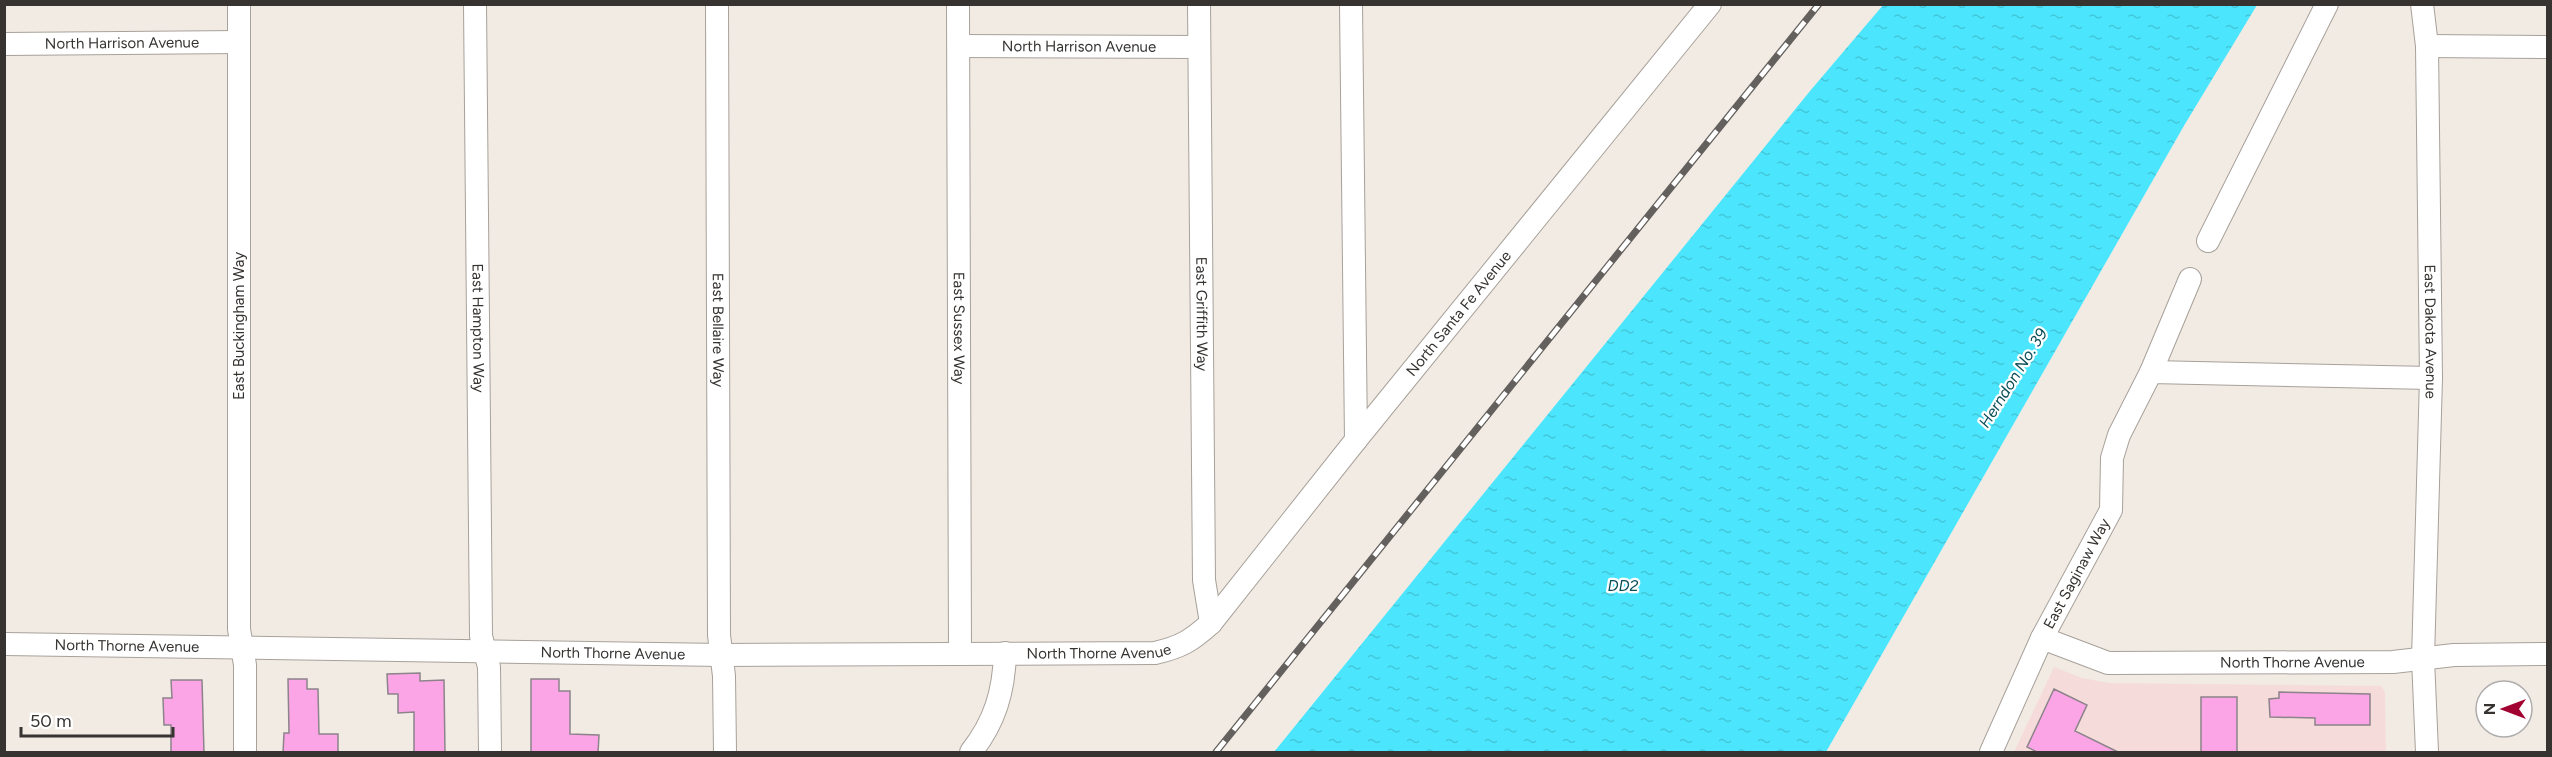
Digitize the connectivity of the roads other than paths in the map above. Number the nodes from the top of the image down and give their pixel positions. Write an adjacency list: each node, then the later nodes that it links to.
1 (239, 4): 10 (street, East Buckingham Way)
2 (475, 4): 25 (street, East Hampton Way)
3 (717, 4): 29 (street, East Bellaire Way)
4 (958, 4): 12 (street, East Sussex Way)
5 (1199, 4): 14 (street, East Griffith Way)
6 (1351, 4): 20 (street)
7 (1710, 4): 20 (street, North Santa Fe Avenue)
8 (2327, 4): 16 (street)
9 (2422, 4): 13 (street, East Dakota Avenue)
10 (240, 42): 11 (street, North Harrison Avenue); 24 (street, East Buckingham Way)
11 (4, 44)
12 (959, 46): 14 (street, North Harrison Avenue); 26 (street, East Sussex Way)
13 (2427, 46): 15 (street); 19 (street, East Dakota Avenue)
14 (1199, 47): 21 (street, East Griffith Way)
15 (2547, 47)
16 (2208, 241)
17 (2190, 279): 18 (street)
18 (2151, 372): 19 (street); 22 (street, East Saginaw Way)
19 (2431, 378): 30 (street, East Dakota Avenue)
20 (1356, 440): 21 (street, North Santa Fe Avenue)
21 (1211, 623): 27 (street, North Thorne Avenue)
22 (2042, 638): 30 (street, North Thorne Avenue); 35 (street, East Saginaw Way)
23 (4, 644): 24 (street, North Thorne Avenue)
24 (242, 648): 25 (street, North Thorne Avenue); 31 (street, East Buckingham Way)
25 (484, 651): 29 (street, North Thorne Avenue); 32 (street, East Hampton Way)
26 (960, 653): 27 (street, North Thorne Avenue); 29 (street, North Thorne Avenue)
27 (1005, 653): 34 (street)
28 (2547, 654): 30 (street, North Thorne Avenue)
29 (722, 655): 33 (street, East Bellaire Way)
30 (2423, 659): 36 (street, East Dakota Avenue)
31 (245, 753)
32 (490, 753)
33 (725, 753)
34 (971, 753)
35 (1991, 753)
36 (2427, 753)

